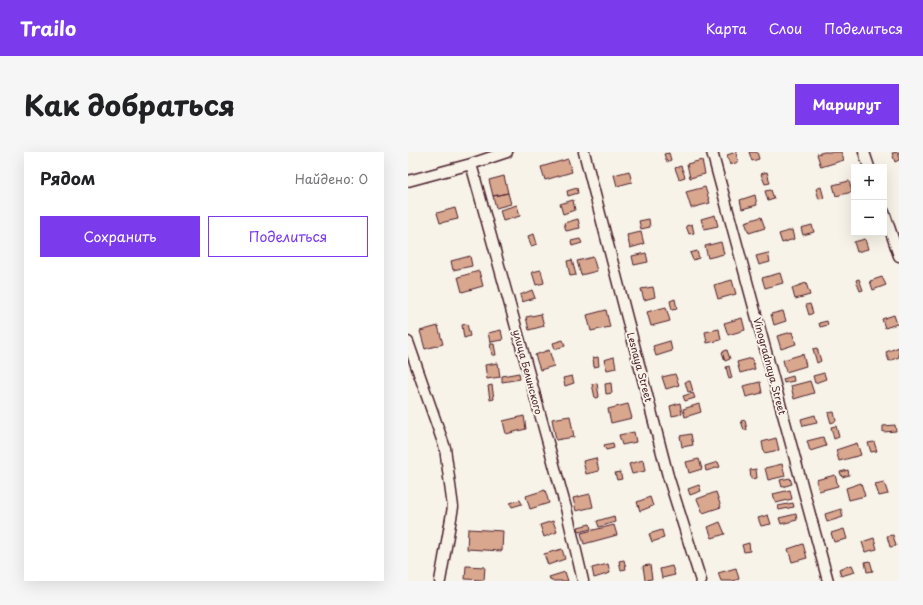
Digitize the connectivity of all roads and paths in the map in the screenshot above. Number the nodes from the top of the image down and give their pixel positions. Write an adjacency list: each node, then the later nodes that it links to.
1 (507, 152): 5 (street)
2 (584, 152): 13 (street, Lesnaya Street)
3 (712, 152): 14 (street, Vinogradnaya Street)
4 (864, 152): 6 (street)
5 (472, 164): 7 (street); 12 (street, улица Белинского)
6 (868, 164)
7 (408, 182)
8 (887, 221): 9 (street)
9 (899, 256)
10 (408, 342): 11 (street)
11 (440, 581)
12 (583, 581)
13 (701, 581)
14 (828, 581)

